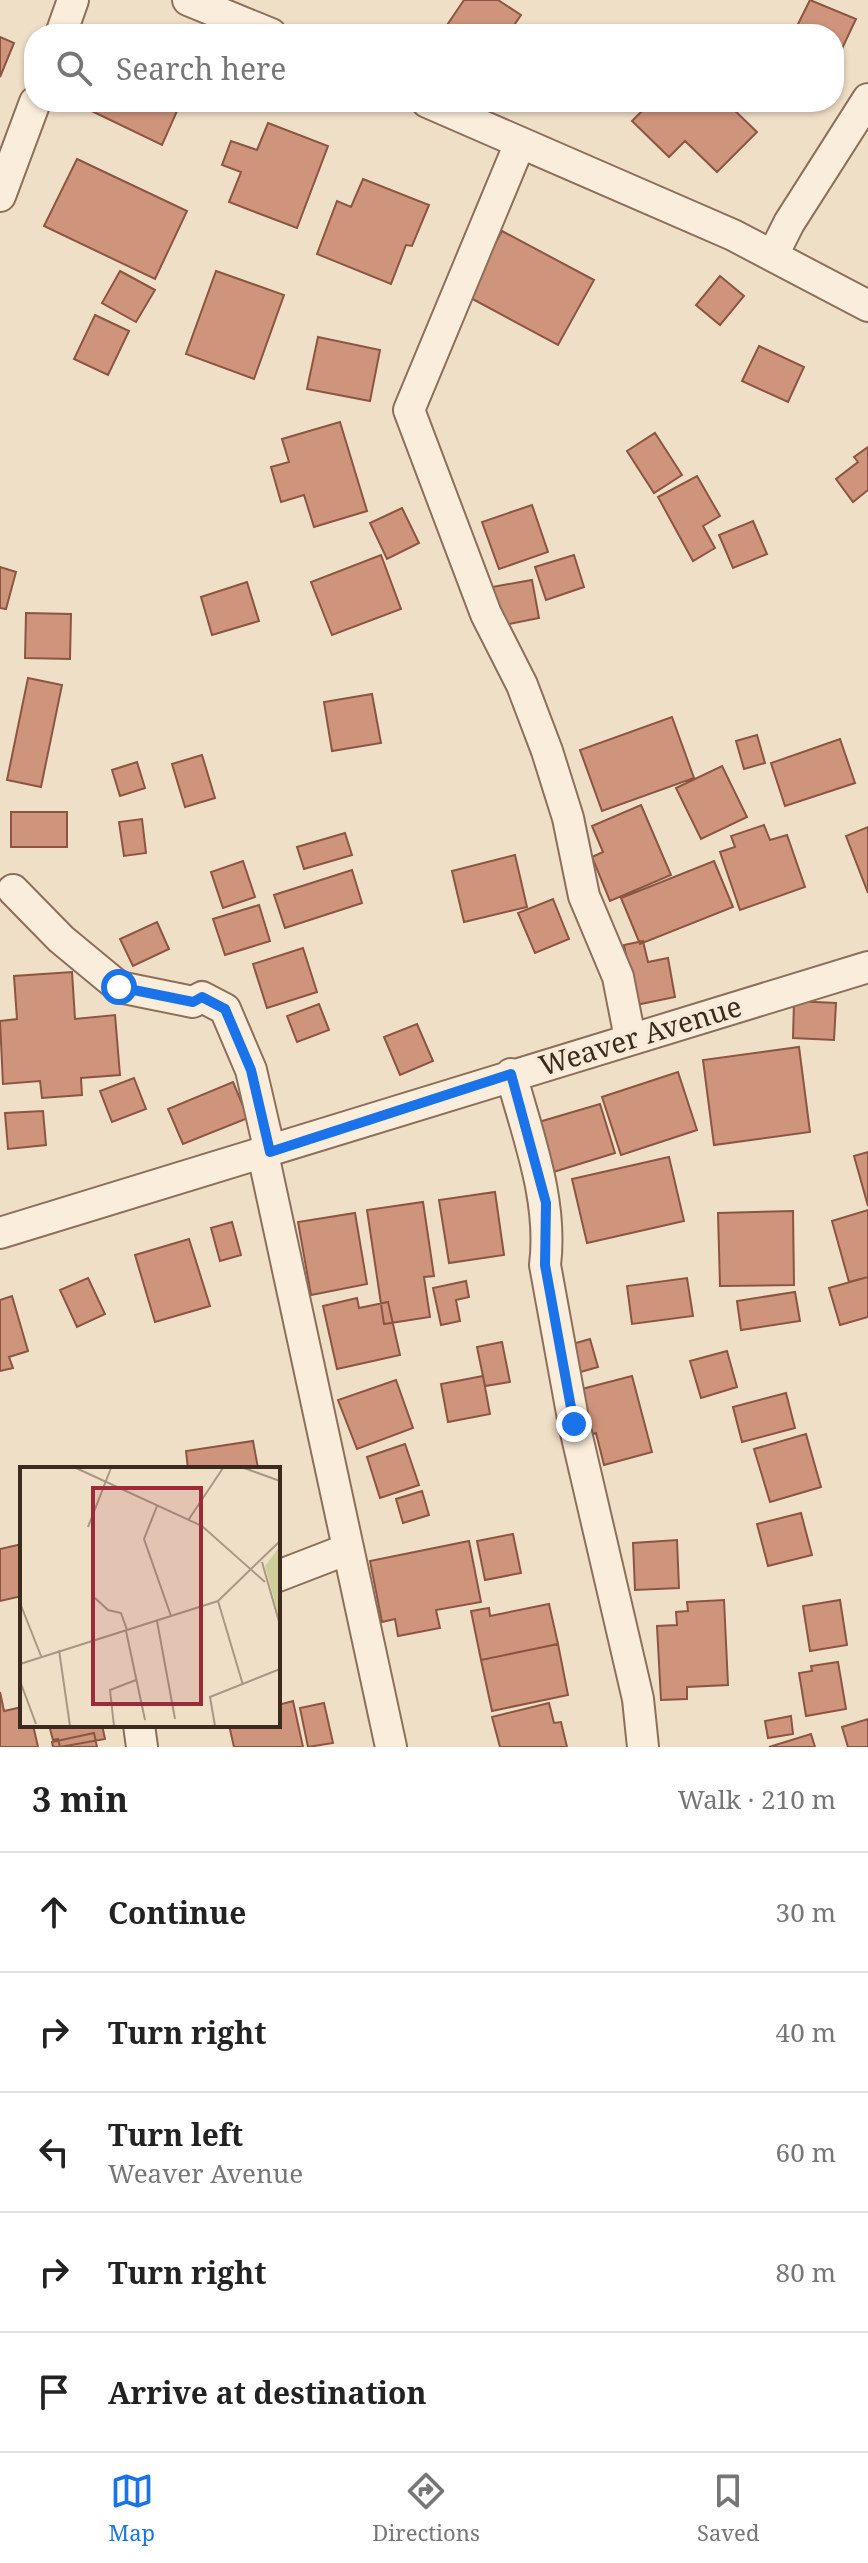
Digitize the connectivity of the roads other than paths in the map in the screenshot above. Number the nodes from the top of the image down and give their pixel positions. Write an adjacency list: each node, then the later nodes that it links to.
1 (73, 0): 3 (street)
2 (188, 0): 4 (street)
3 (65, 24)
4 (247, 24)
5 (868, 99): 10 (street)
6 (31, 112): 9 (street)
7 (450, 112): 8 (street)
8 (520, 143): 10 (street); 14 (street)
9 (0, 196)
10 (773, 255): 11 (street)
11 (868, 306)
12 (13, 890): 16 (street)
13 (868, 967): 14 (street, Weaver Avenue)
14 (630, 1038): 15 (street, Weaver Avenue)
15 (511, 1074): 16 (street, Weaver Avenue); 23 (street)
16 (266, 1153): 17 (street, Weaver Avenue); 18 (street)
17 (0, 1233)
18 (348, 1549): 19 (street); 22 (street)
19 (280, 1575)
20 (139, 1727): 21 (street)
21 (142, 1747)
22 (391, 1747)
23 (643, 1747)

